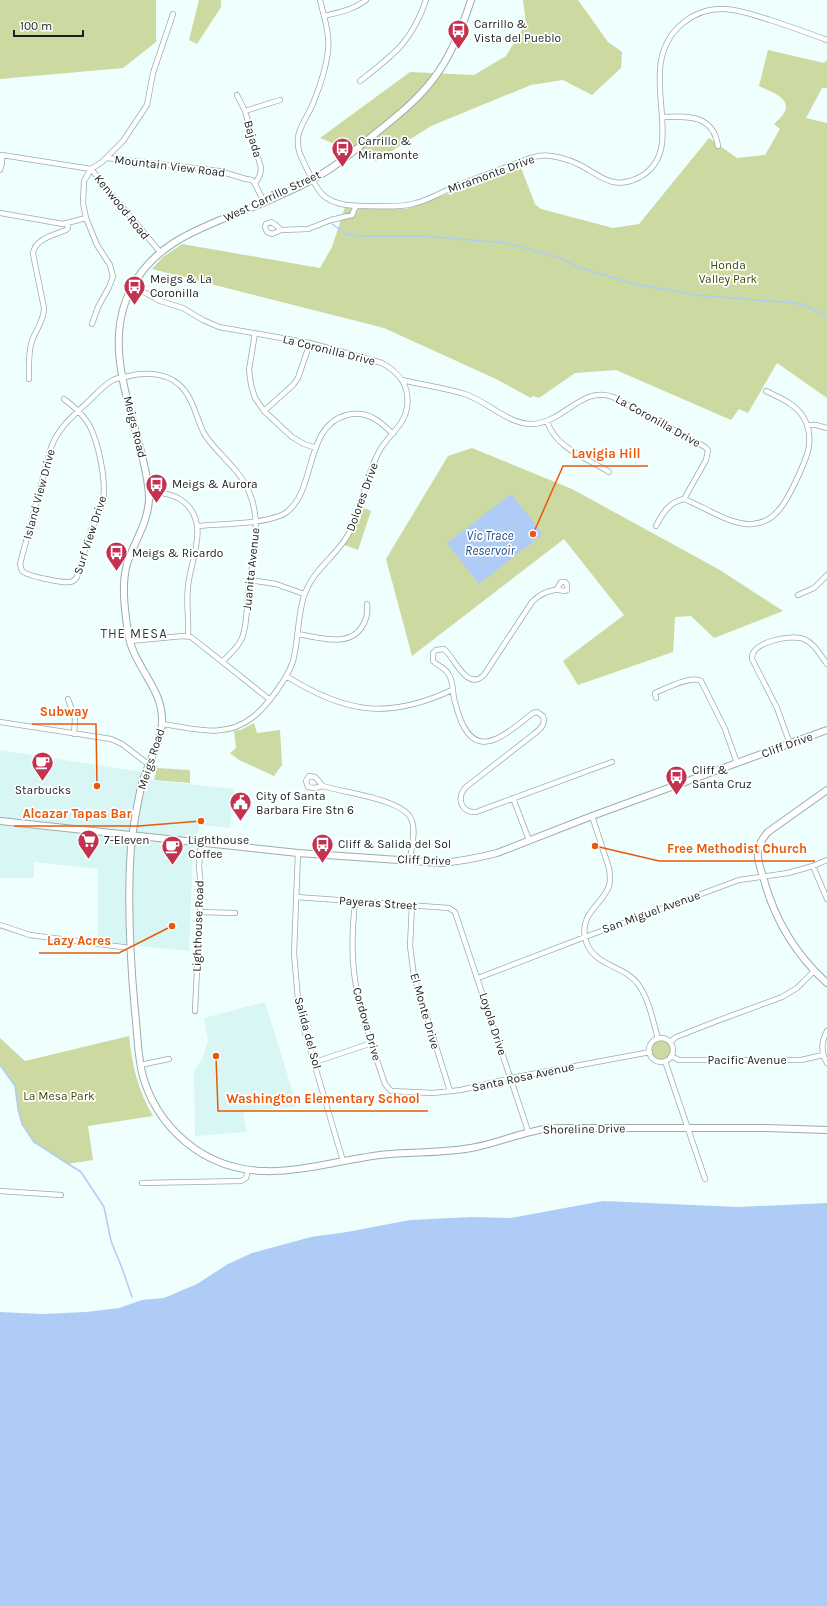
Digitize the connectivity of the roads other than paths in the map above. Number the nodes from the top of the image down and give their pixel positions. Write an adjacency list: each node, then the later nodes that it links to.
1 (320, 0): 6 (street, Miramonte Drive)
2 (366, 0): 6 (street)
3 (426, 0): 8 (street)
4 (471, 0): 17 (main road, West Carrillo Street)
5 (173, 14): 14 (street)
6 (324, 16): 17 (street, Miramonte Drive)
7 (827, 40): 12 (street, Miramonte Drive)
8 (360, 81)
9 (237, 95): 11 (street, Bajada)
10 (280, 100): 11 (street)
11 (245, 111): 18 (street, Bajada)
12 (662, 117): 13 (street); 20 (street, Miramonte Drive)
13 (718, 146)
14 (107, 158): 15 (street); 18 (street, Mountain View Road)
15 (91, 169): 16 (street, Kenwood Road); 22 (street); 25 (street, Kenwood Road)
16 (0, 170)
17 (313, 180): 19 (main road, West Carrillo Street); 20 (street, Miramonte Drive)
18 (255, 184): 19 (street)
19 (264, 202): 25 (main road, West Carrillo Street)
20 (356, 206): 24 (street)
21 (0, 213): 23 (street)
22 (86, 218): 23 (street); 27 (street)
23 (66, 224): 31 (street)
24 (281, 230)
25 (160, 252): 26 (main road, West Carrillo Street)
26 (133, 286): 28 (street, La Coronilla Drive); 30 (main road, Meigs Road)
27 (92, 324)
28 (255, 333): 29 (street, La Coronilla Drive); 35 (street)
29 (310, 343): 32 (street, La Coronilla Drive); 35 (street)
30 (122, 378): 36 (street, Island View Drive); 45 (main road, Meigs Road); 47 (street, Juanita Avenue)
31 (29, 379)
32 (402, 380): 37 (street, La Coronilla Drive); 40 (street, Dolores Drive)
33 (766, 391): 38 (street)
34 (64, 399): 36 (street, Surf View Drive)
35 (264, 411): 41 (street)
36 (78, 412): 52 (street, Surf View Drive); 52 (street, Island View Drive)
37 (547, 421): 43 (street, La Coronilla Drive); 44 (street)
38 (807, 425): 39 (street); 46 (street)
39 (827, 428)
40 (393, 434): 41 (street); 54 (street, Dolores Drive)
41 (316, 448): 47 (street)
42 (714, 450): 43 (street)
43 (709, 452): 46 (street, La Coronilla Drive)
44 (609, 472)
45 (149, 493): 48 (street); 59 (main road, Meigs Road)
46 (684, 499): 49 (street)
47 (255, 521): 48 (street); 51 (street, Juanita Avenue)
48 (198, 526): 58 (street)
49 (656, 526)
50 (827, 575): 55 (street)
51 (250, 580): 54 (street); 60 (street, Juanita Avenue)
52 (67, 582)
53 (557, 589): 63 (street)
54 (304, 594): 57 (street, Dolores Drive)
55 (798, 594)
56 (367, 604): 57 (street)
57 (297, 634): 62 (street, Dolores Drive)
58 (188, 636): 59 (street); 60 (street)
59 (130, 641): 68 (main road, Meigs Road)
60 (223, 661): 66 (street)
61 (827, 664): 71 (street)
62 (286, 676): 63 (street); 66 (street, Dolores Drive)
63 (452, 690): 77 (street)
64 (656, 698): 73 (street)
65 (68, 699): 70 (street)
66 (269, 699): 68 (street, Dolores Drive)
67 (0, 722): 70 (street)
68 (162, 724): 74 (main road, Meigs Road)
69 (827, 730): 71 (main road, Cliff Drive)
70 (74, 734): 74 (street)
71 (790, 744): 73 (main road, Cliff Drive)
72 (612, 762): 77 (street)
73 (738, 763): 78 (main road, Cliff Drive)
74 (148, 764): 80 (main road, Meigs Road)
75 (323, 786): 84 (street)
76 (827, 790): 87 (main road)
77 (513, 798): 81 (street)
78 (592, 816): 81 (main road, Cliff Drive); 96 (street)
79 (0, 821): 80 (main road, Cliff Drive)
80 (133, 834): 82 (main road, Cliff Drive); 97 (main road, Meigs Road)
81 (529, 840): 84 (main road, Cliff Drive)
82 (201, 842): 83 (main road, Cliff Drive); 92 (street, Lighthouse Road)
83 (298, 853): 84 (main road, Cliff Drive); 88 (street, Salida del Sol)
84 (410, 860)
85 (827, 860): 86 (street, San Miguel Avenue)
86 (813, 866): 87 (street, San Miguel Avenue); 89 (street)
87 (763, 877): 96 (street, San Miguel Avenue); 98 (main road)
88 (296, 897): 90 (street, Payeras Street); 111 (street, Salida del Sol)
89 (827, 900)
90 (355, 901): 91 (street, Payeras Street); 105 (street, Cordova Drive)
91 (412, 905): 94 (street, Payeras Street); 115 (street, El Monte Drive)
92 (200, 912): 93 (street); 101 (street, Lighthouse Road)
93 (235, 913)
94 (458, 916): 99 (street, Loyola Drive)
95 (0, 925): 97 (street)
96 (585, 937): 99 (street, San Miguel Avenue); 103 (street)
97 (130, 948): 113 (main road, Meigs Road)
98 (814, 971): 100 (main road); 104 (street)
99 (478, 978): 114 (street, Loyola Drive)
100 (827, 983)
101 (195, 1011)
102 (827, 1031): 108 (street)
103 (658, 1039): 104 (street); 106 (street)
104 (670, 1042): 107 (street)
105 (372, 1043): 111 (street); 116 (street, Cordova Drive)
106 (650, 1052): 110 (street); 114 (street, Santa Rosa Avenue)
107 (671, 1056): 108 (street, Pacific Avenue); 110 (street)
108 (823, 1056): 112 (street)
109 (169, 1059): 113 (street)
110 (665, 1061): 117 (street)
111 (314, 1062): 120 (street, Salida del Sol)
112 (827, 1064)
113 (140, 1065): 122 (main road, Meigs Road)
114 (511, 1078): 115 (street, Santa Rosa Avenue); 119 (street, Loyola Drive)
115 (450, 1091): 116 (street, Santa Rosa Avenue)
116 (396, 1092)
117 (687, 1128): 118 (main road, Shoreline Drive); 119 (main road, Shoreline Drive); 123 (street)
118 (827, 1130)
119 (528, 1131): 120 (main road, Shoreline Drive)
120 (344, 1161): 121 (main road, Shoreline Drive)
121 (321, 1166): 122 (main road, Meigs Road)
122 (248, 1170): 124 (street)
123 (705, 1179)
124 (142, 1183)
125 (0, 1191): 126 (street)
126 (61, 1195)

